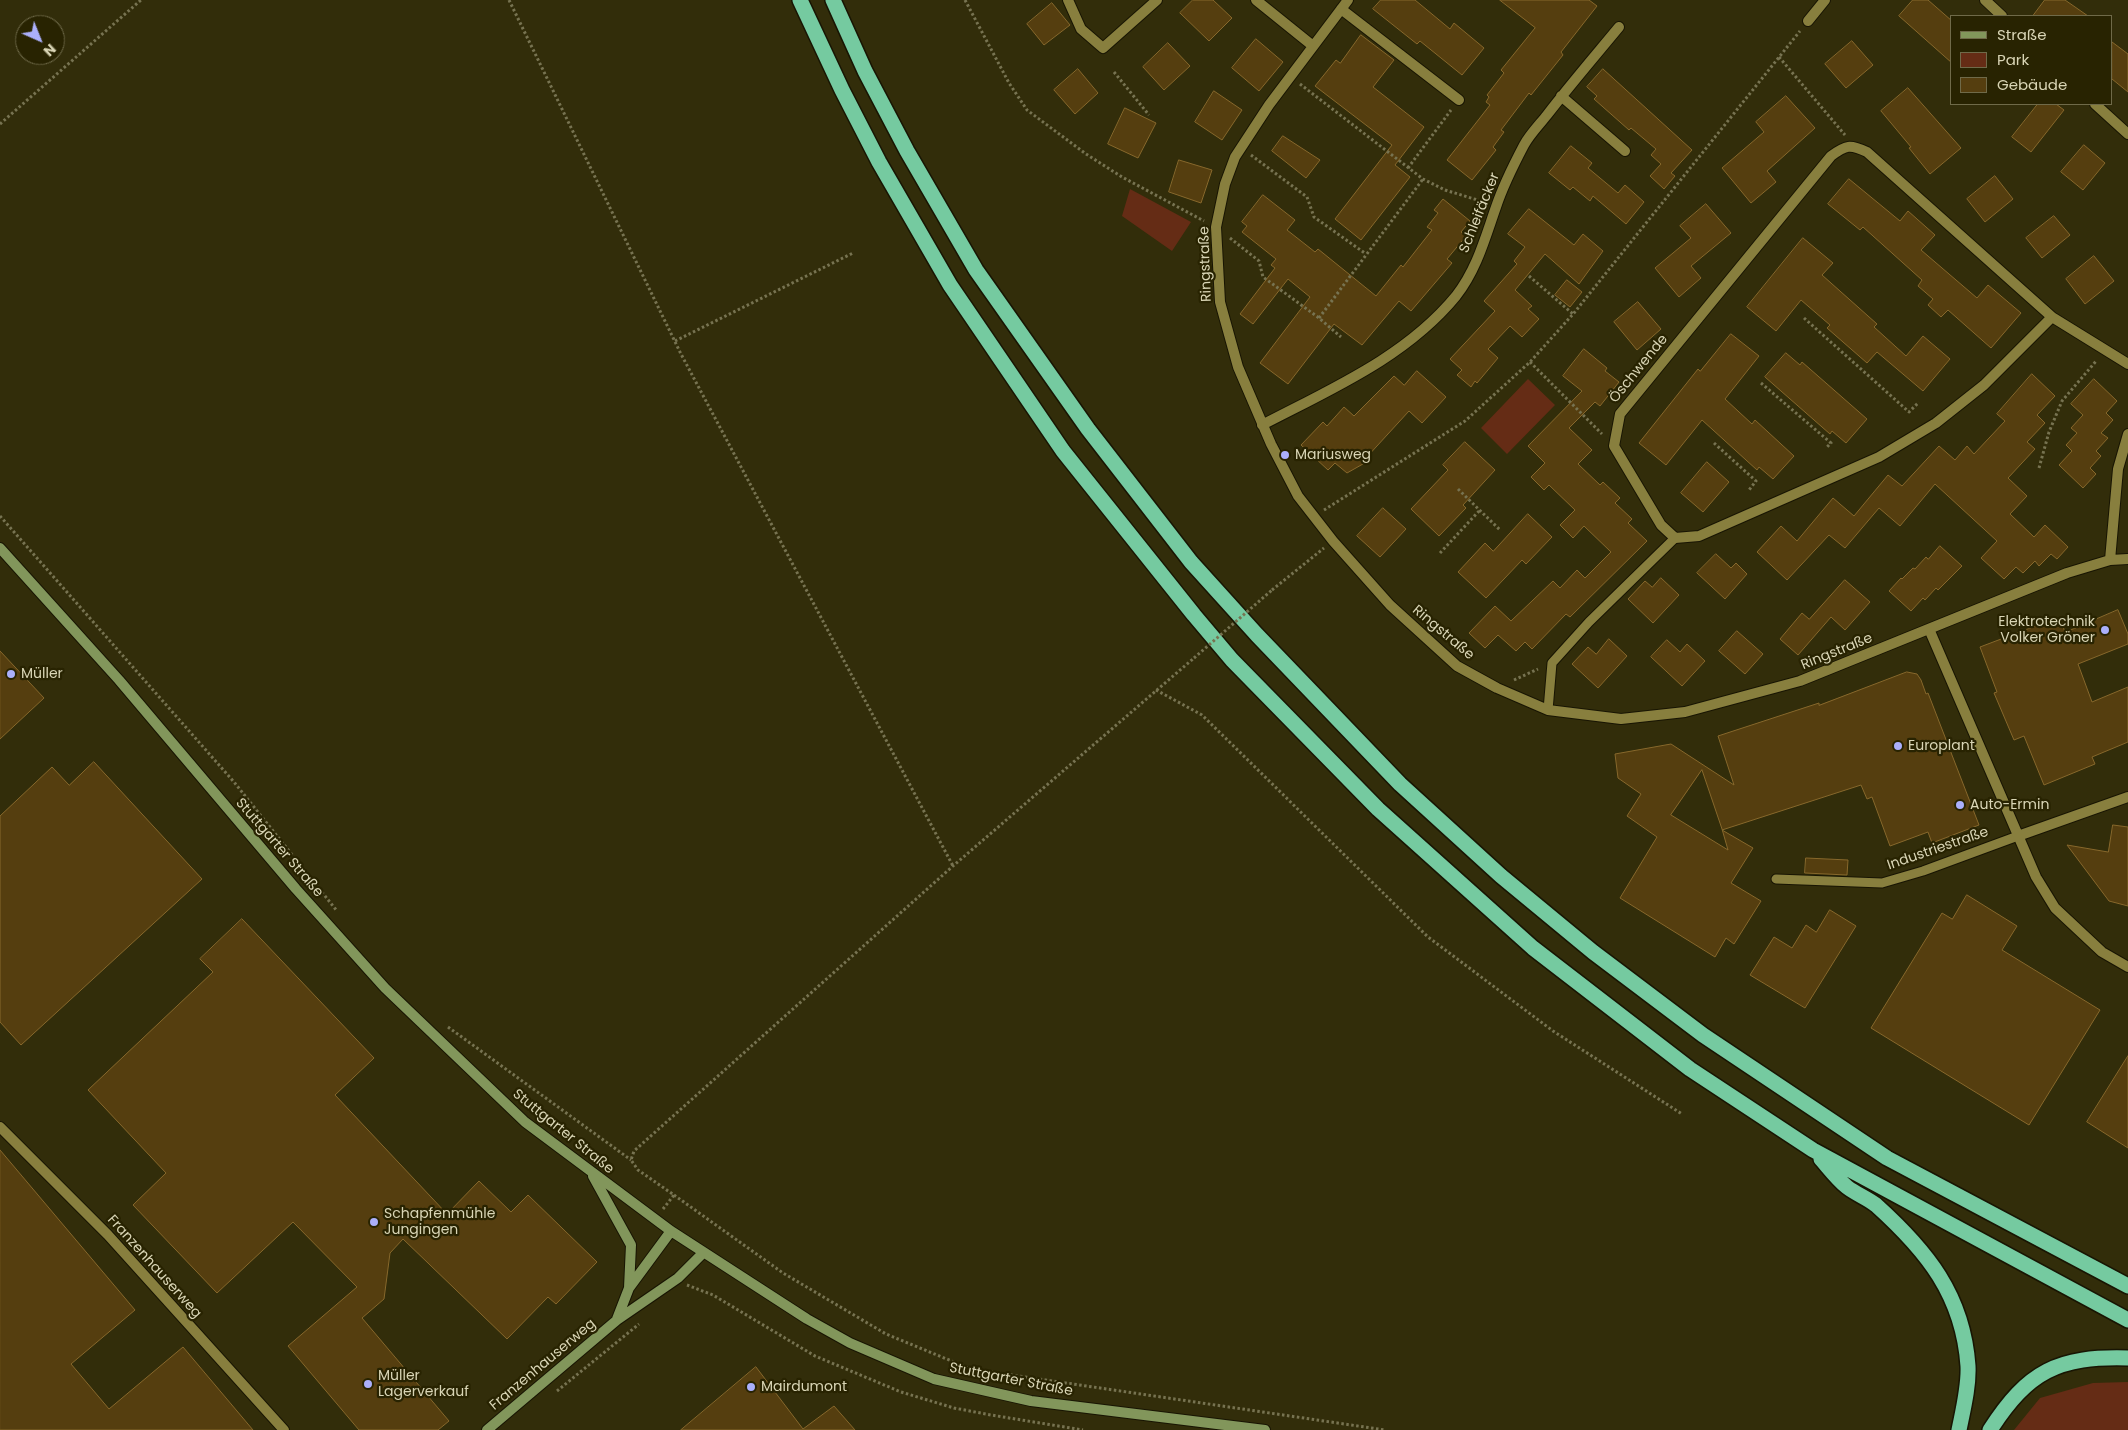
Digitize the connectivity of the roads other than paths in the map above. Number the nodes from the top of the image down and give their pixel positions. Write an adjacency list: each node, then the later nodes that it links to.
1 (800, 0): 34 (highway)
2 (833, 0): 38 (highway)
3 (1068, 0): 4 (street)
4 (1157, 0)
5 (1256, 0): 13 (street)
6 (1348, 0): 9 (street, Ringstraße)
7 (1825, 0): 11 (street)
8 (1985, 0): 10 (street)
9 (1341, 9): 13 (street, Ringstraße); 15 (street)
10 (2001, 15)
11 (1808, 21)
12 (1619, 27): 14 (street, Schleifäcker)
13 (1313, 46): 21 (street, Ringstraße)
14 (1561, 96): 18 (street); 21 (street, Schleifäcker)
15 (1458, 100)
16 (2096, 105): 17 (street)
17 (2128, 134)
18 (1625, 151)
19 (2052, 317): 20 (street); 23 (street); 23 (street, Öschwende)
20 (2128, 364)
21 (1262, 424): 28 (street, Ringstraße)
22 (2128, 434): 26 (street)
23 (1675, 538): 28 (lane)
24 (0, 548): 35 (main road, Stuttgarter Straße)
25 (2128, 559): 26 (street, Ringstraße)
26 (2110, 560): 27 (street, Ringstraße)
27 (1928, 629): 28 (street, Ringstraße); 30 (street)
28 (1548, 710)
29 (2128, 797): 30 (street)
30 (2018, 836): 31 (lane, Industriestraße); 32 (street)
31 (1776, 879)
32 (2128, 967)
33 (0, 1127): 43 (street, Franzenhauserweg)
34 (1814, 1150): 41 (highway); 46 (highway)
35 (591, 1173): 36 (main road, Stuttgarter Straße); 39 (main road)
36 (671, 1231): 37 (main road, Stuttgarter Straße); 39 (main road, Franzenhauserweg)
37 (703, 1253): 40 (main road, Franzenhauserweg); 45 (main road, Stuttgarter Straße)
38 (2128, 1286)
39 (629, 1288): 40 (main road, Franzenhauserweg)
40 (617, 1320): 44 (main road, Franzenhauserweg)
41 (2128, 1320)
42 (2128, 1358): 47 (highway)
43 (284, 1430)
44 (488, 1430)
45 (1265, 1430)
46 (1959, 1430)
47 (1990, 1430)

